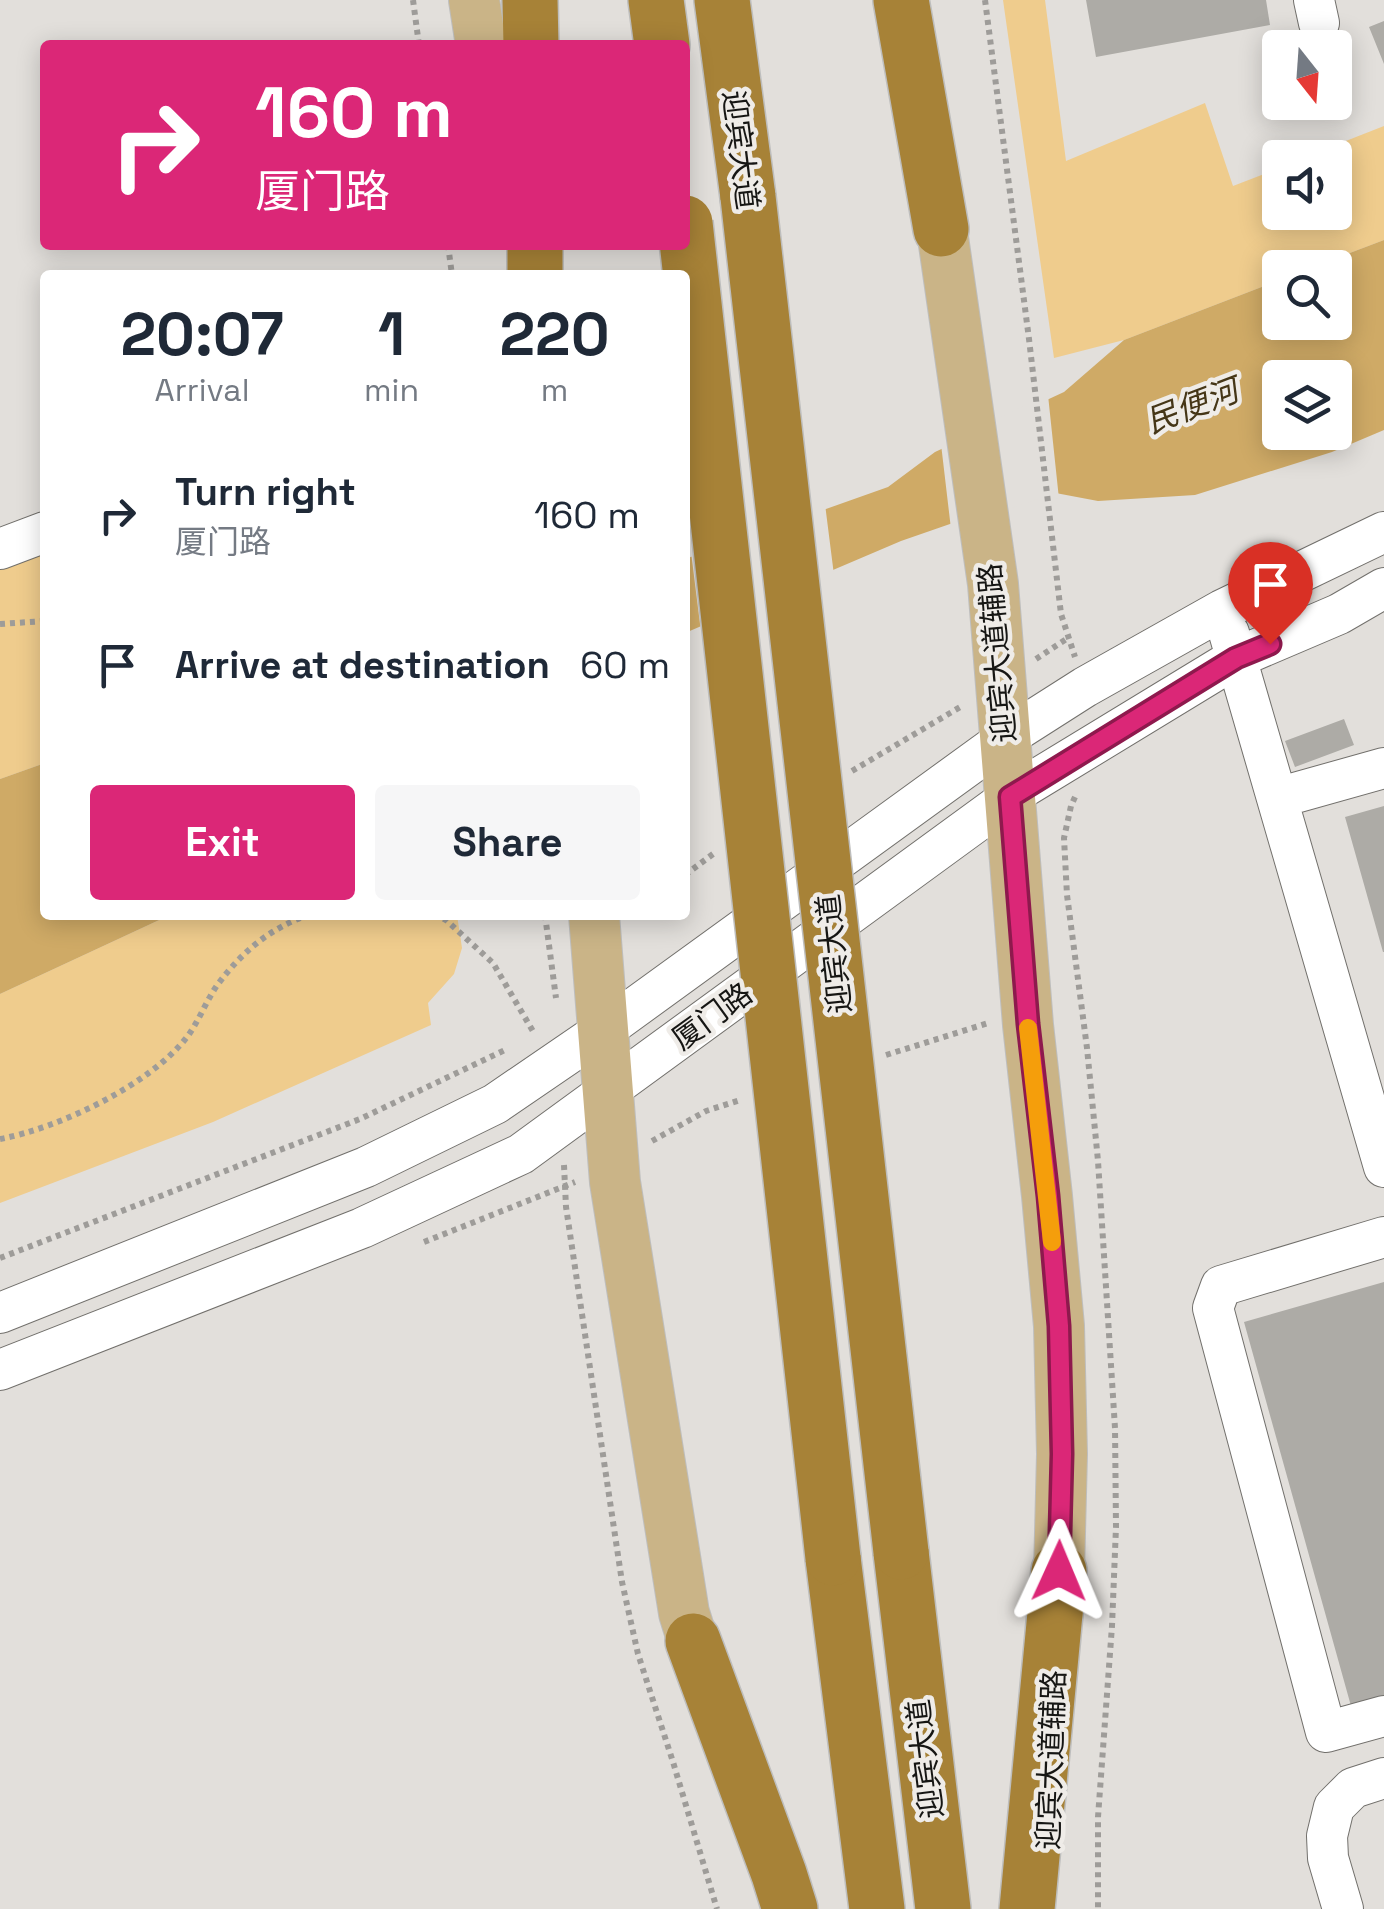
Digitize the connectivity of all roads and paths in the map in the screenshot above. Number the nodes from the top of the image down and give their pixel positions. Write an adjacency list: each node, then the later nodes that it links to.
1 (413, 0): 9 (path)
2 (474, 0): 10 (main road)
3 (530, 0): 11 (highway)
4 (656, 0): 12 (highway)
5 (722, 0): 62 (highway, 迎宾大道, bridge)
6 (901, 0): 13 (highway)
7 (915, 0): 13 (main road, 迎宾大道辅路)
8 (985, 0): 18 (path)
9 (418, 40)
10 (479, 40)
11 (531, 40)
12 (661, 40)
13 (941, 228): 25 (main road, 迎宾大道辅路)
14 (688, 250): 61 (highway, bridge)
15 (1384, 532): 20 (street, 厦门路)
16 (40, 534): 17 (street)
17 (0, 549)
18 (1056, 563)
19 (1384, 588): 24 (street, 厦门路)
20 (1222, 610): 24 (street); 26 (street, 厦门路)
21 (40, 621): 22 (path)
22 (0, 624)
23 (1068, 638): 25 (path)
24 (1236, 658): 29 (street, 厦门路); 30 (street)
25 (1001, 682): 26 (main road, 迎宾大道辅路); 28 (path)
26 (1006, 739): 29 (main road, 迎宾大道辅路); 39 (street, 厦门路)
27 (1384, 768): 30 (street)
28 (848, 774)
29 (1010, 797): 38 (main road, 迎宾大道辅路); 42 (street, 厦门路)
30 (1278, 798): 47 (street)
31 (729, 844): 32 (path)
32 (690, 871)
33 (298, 920): 45 (path)
34 (446, 920): 40 (path)
35 (547, 920): 39 (path)
36 (593, 920): 39 (main road)
37 (1080, 997): 38 (path)
38 (1027, 1011): 41 (path); 54 (main road, 迎宾大道辅路)
39 (581, 1025): 40 (street, 厦门路); 40 (path); 40 (path); 42 (main road)
40 (547, 1046): 51 (path); 52 (street, 厦门路)
41 (876, 1058)
42 (608, 1092): 44 (street, 厦门路); 46 (main road)
43 (744, 1099): 46 (path)
44 (563, 1124): 48 (path); 53 (street, 厦门路)
45 (0, 1140)
46 (614, 1162): 48 (path); 55 (main road)
47 (1384, 1167)
48 (565, 1186): 50 (path); 58 (path)
49 (1384, 1238): 56 (street)
50 (419, 1244)
51 (0, 1258)
52 (0, 1313)
53 (0, 1370)
54 (1059, 1571): 63 (highway); 64 (main road, 迎宾大道辅路)
55 (693, 1641): 59 (main road); 60 (highway)
56 (1384, 1716)
57 (1384, 1778): 65 (street)
58 (717, 1909)
59 (776, 1909)
60 (790, 1909)
61 (877, 1909)
62 (943, 1909)
63 (1026, 1909)
64 (1048, 1909)
65 (1342, 1909)

